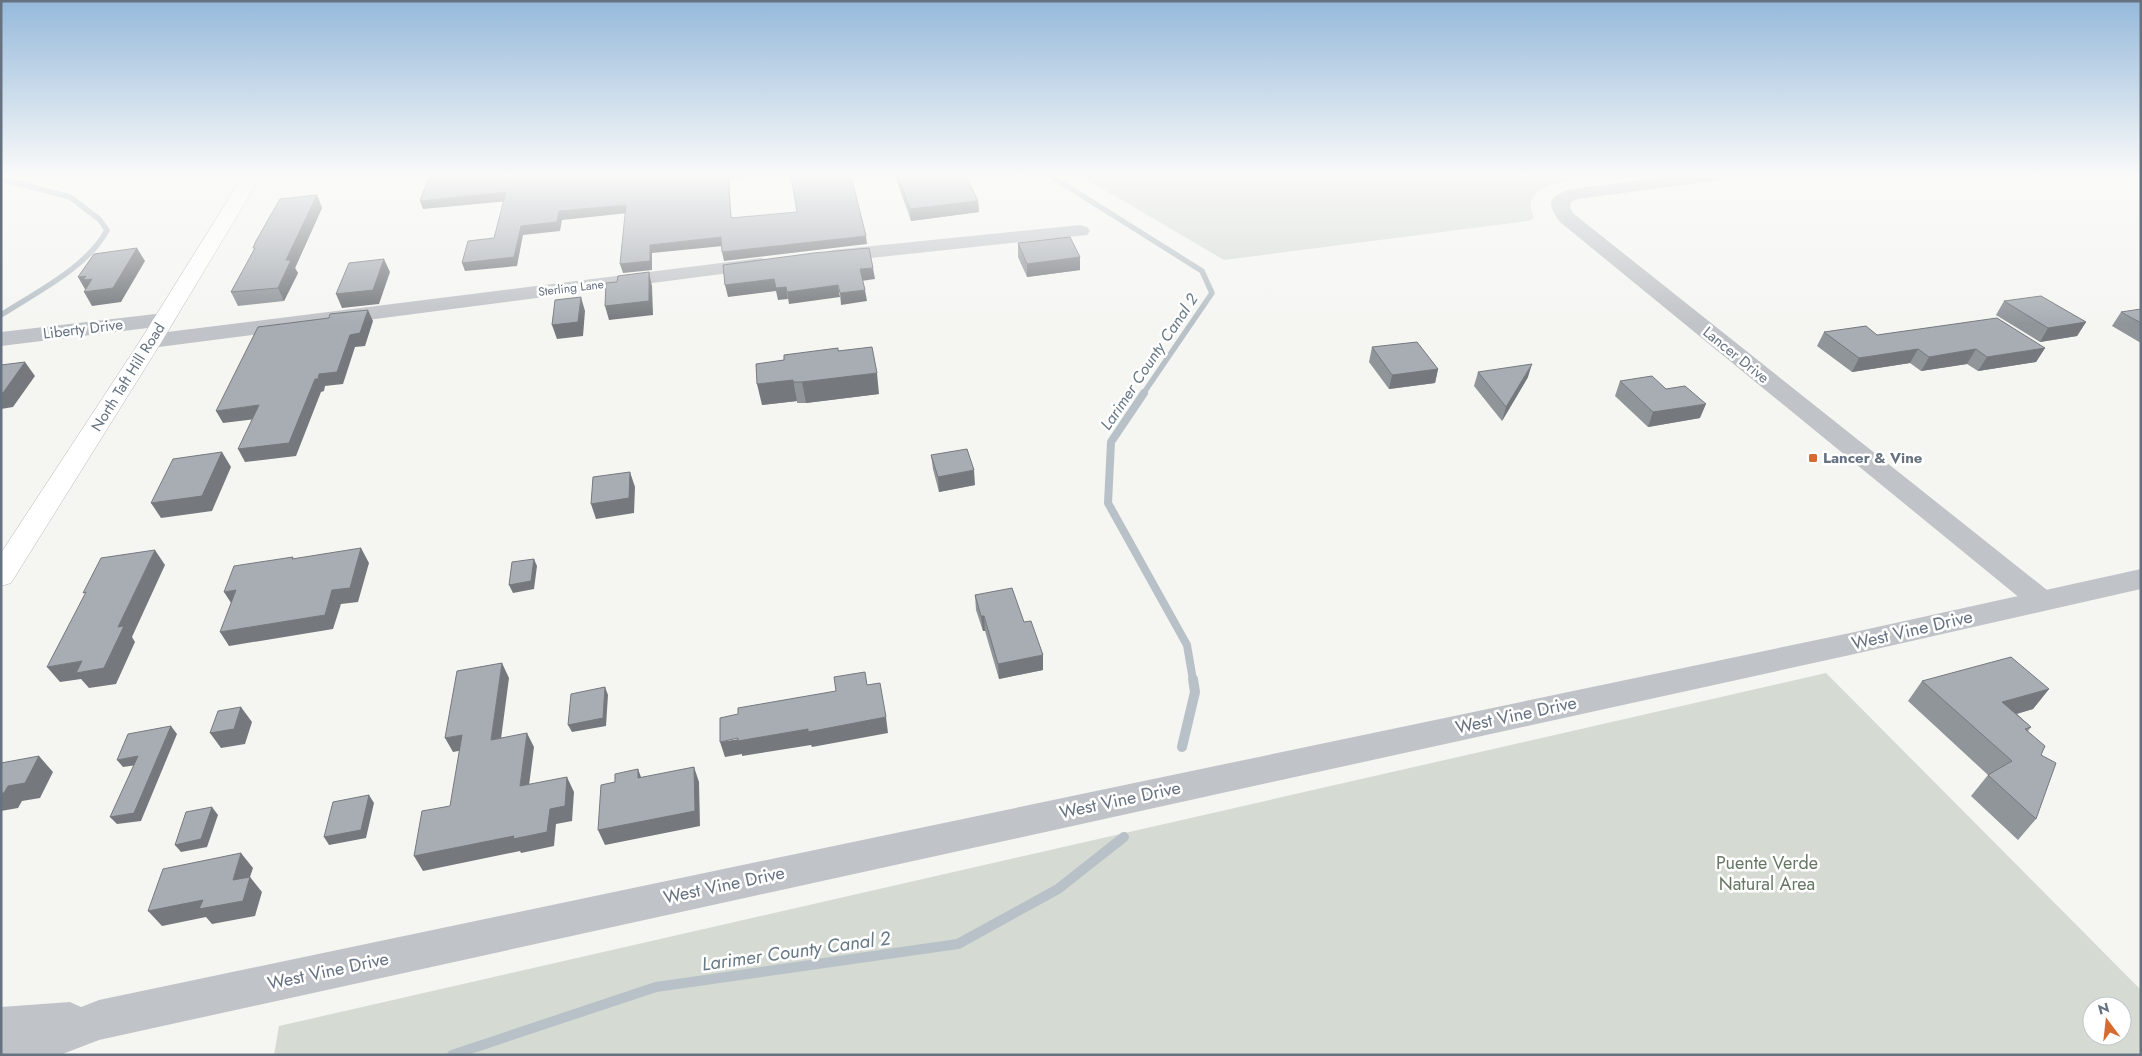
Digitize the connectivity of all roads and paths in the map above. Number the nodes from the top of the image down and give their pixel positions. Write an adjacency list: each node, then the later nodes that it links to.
1 (222, 225): 6 (main road, North Taft Hill Road)
2 (1576, 225): 11 (street, Lancer Drive)
3 (1080, 231): 4 (street)
4 (816, 258)
5 (776, 262): 8 (street, Sterling Lane)
6 (164, 320): 7 (street, Liberty Drive); 8 (main road, North Taft Hill Road)
7 (1, 339)
8 (151, 341): 9 (main road, North Taft Hill Road)
9 (1, 576)
10 (2141, 579): 11 (street, West Vine Drive)
11 (2042, 601): 12 (street, West Vine Drive)
12 (99, 1020): 13 (street, West Vine Drive); 14 (street, West Vine Drive)
13 (1, 1027)
14 (7, 1055)

